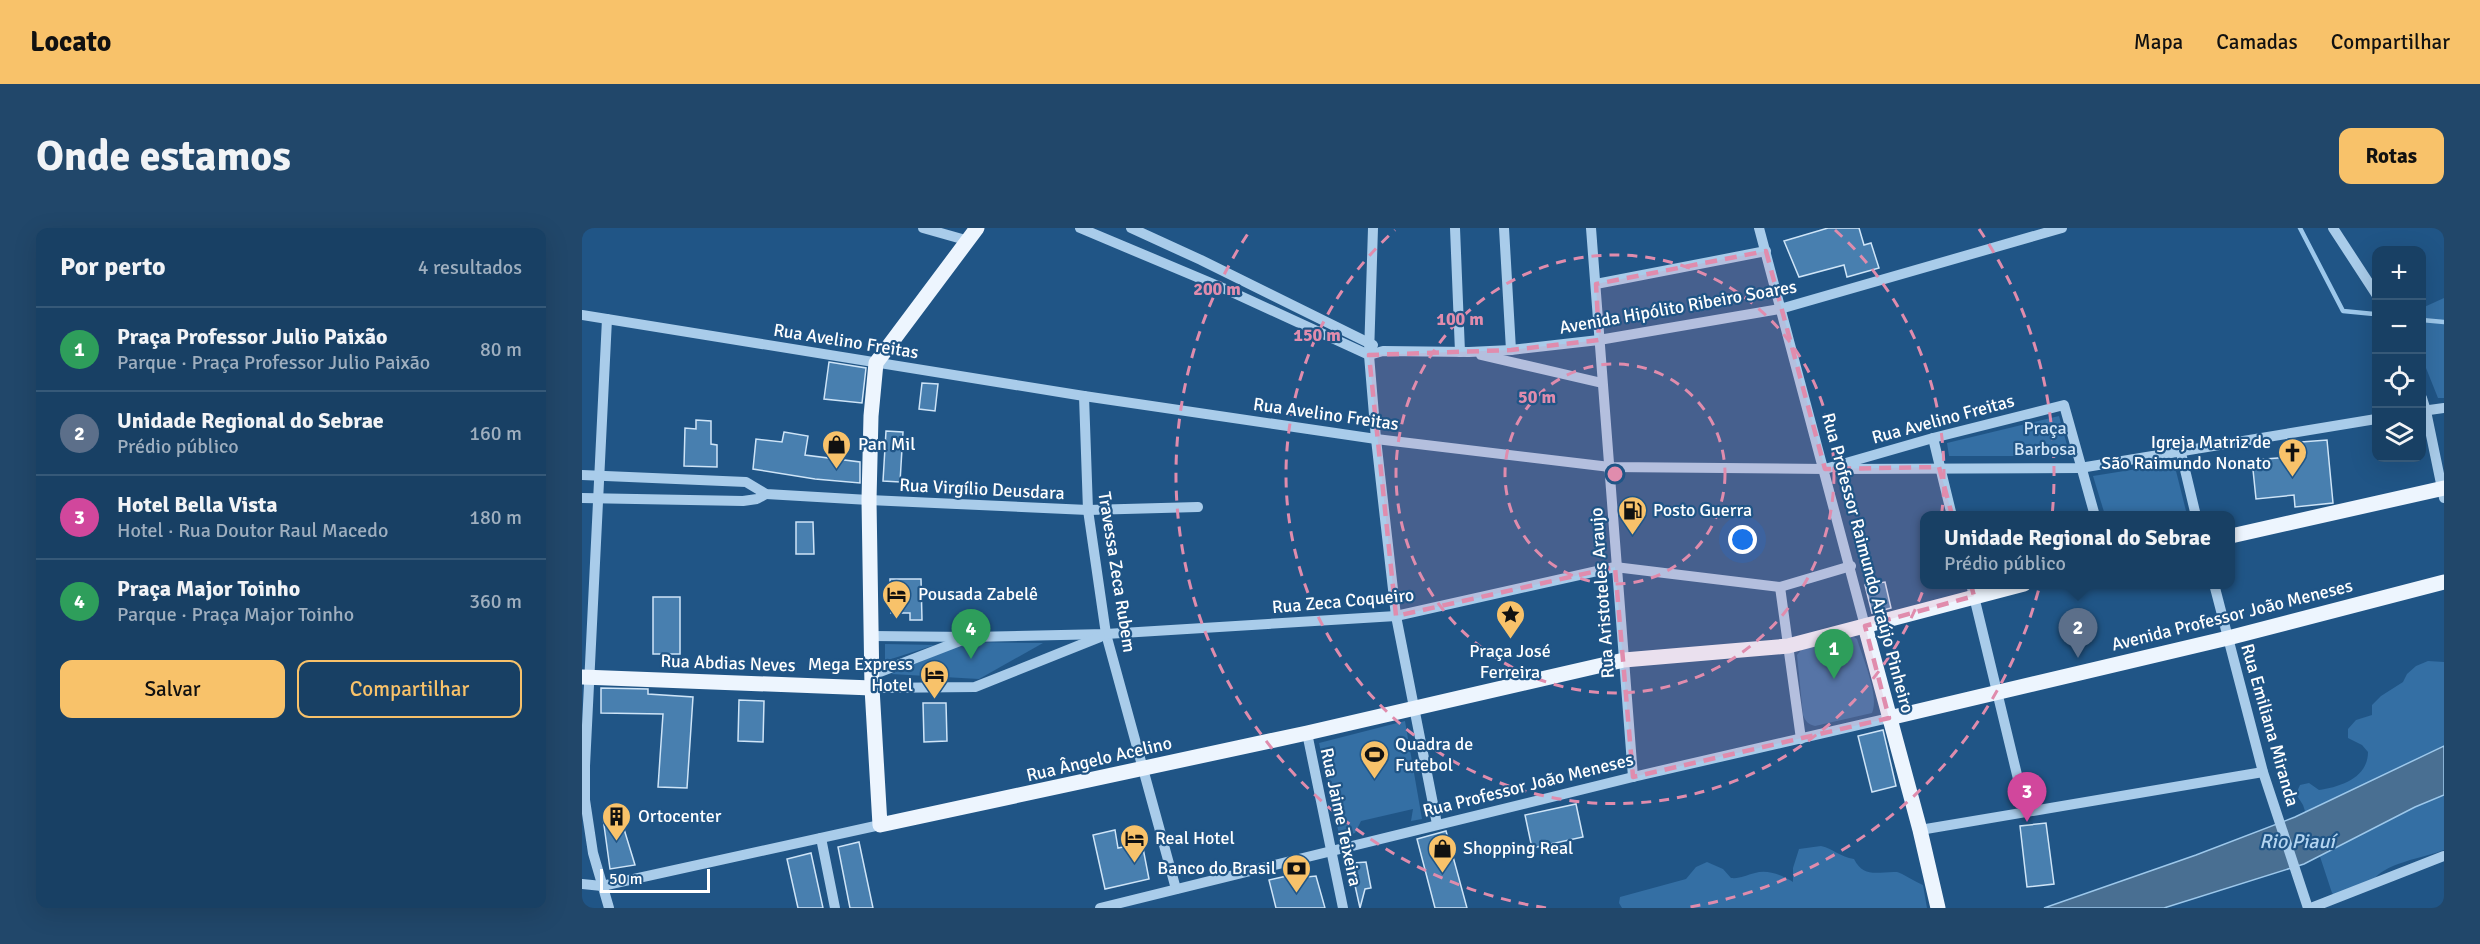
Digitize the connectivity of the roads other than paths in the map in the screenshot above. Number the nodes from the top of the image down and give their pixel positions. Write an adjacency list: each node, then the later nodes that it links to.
1 (923, 228): 11 (street)
2 (1080, 228): 14 (street)
3 (1131, 228): 13 (street)
4 (1373, 228): 21 (street)
5 (1455, 228): 24 (street)
6 (1504, 228): 22 (street)
7 (1591, 228): 15 (street, Rua Aristoteles Araujo)
8 (1759, 228): 12 (street, Rua Professor Raimundo Araújo Pinheiro)
9 (2062, 228): 17 (street, Avenida Hipólito Ribeiro Soares)
10 (2333, 228): 16 (street)
11 (975, 232): 26 (main road)
12 (1766, 250): 15 (street); 17 (street, Rua Professor Raimundo Araújo Pinheiro)
13 (1201, 260): 14 (street); 21 (street)
14 (1193, 275): 25 (street)
15 (1596, 284): 20 (street, Rua Aristoteles Araujo)
16 (2372, 288)
17 (1780, 309): 20 (street, Avenida Hipólito Ribeiro Soares); 39 (street, Rua Professor Raimundo Araújo Pinheiro)
18 (582, 315): 19 (street, Rua Avelino Freitas)
19 (607, 319): 26 (street, Rua Avelino Freitas); 41 (street)
20 (1599, 340): 22 (street, Avenida Hipólito Ribeiro Soares); 27 (street, Rua Aristoteles Araujo)
21 (1370, 342): 23 (street); 25 (street)
22 (1511, 350): 24 (street, Avenida Hipólito Ribeiro Soares)
23 (1383, 351): 24 (street, Avenida Hipólito Ribeiro Soares); 25 (street, Avenida Hipólito Ribeiro Soares)
24 (1464, 352): 27 (street, Avenida Hipólito Ribeiro Soares)
25 (1369, 355): 34 (street)
26 (876, 363): 28 (street, Rua Avelino Freitas); 46 (main road)
27 (1602, 384): 36 (street, Rua Aristoteles Araujo)
28 (1084, 396): 34 (street, Rua Avelino Freitas); 48 (street, Travessa Zeca Rubem)
29 (2444, 408): 30 (street)
30 (2426, 411)
31 (2426, 419): 42 (street)
32 (2372, 420): 35 (street)
33 (1933, 438): 37 (street); 38 (street, Rua Avelino Freitas); 39 (street, Rua Avelino Freitas)
34 (1376, 439): 36 (street, Rua Avelino Freitas); 59 (street)
35 (2181, 453): 38 (street); 51 (street)
36 (1610, 467): 39 (street, Rua Avelino Freitas); 54 (street, Rua Aristoteles Araujo)
37 (1939, 467): 38 (street); 39 (street); 49 (street)
38 (2080, 468): 50 (street)
39 (1825, 469): 53 (street, Rua Professor Raimundo Araújo Pinheiro)
40 (582, 475): 41 (street, Rua Virgílio Deusdara)
41 (600, 476): 43 (street, Rua Virgílio Deusdara); 45 (street)
42 (2443, 491): 52 (main road)
43 (766, 494): 45 (street, Rua Virgílio Deusdara); 46 (street, Rua Virgílio Deusdara)
44 (582, 498): 45 (street, Rua Virgílio Deusdara)
45 (599, 498): 67 (street)
46 (869, 500): 48 (street, Rua Virgílio Deusdara); 62 (main road)
47 (1198, 507): 48 (street, Rua Virgílio Deusdara)
48 (1088, 510): 61 (street, Travessa Zeca Rubem)
49 (1951, 511)
50 (2093, 511)
51 (2195, 511)
52 (2235, 535)
53 (1851, 566): 56 (street); 60 (street, Rua Professor Raimundo Araújo Pinheiro)
54 (1615, 567): 56 (street, Rua Zeca Coqueiro); 59 (street, Rua Zeca Coqueiro); 66 (street, Rua Aristoteles Araujo)
55 (2444, 582): 64 (main road, Avenida Professor João Meneses)
56 (1780, 587): 65 (street)
57 (2215, 589): 64 (street, Rua Emiliana Miranda)
58 (1972, 590): 60 (main road, Rua Ângelo Acelino); 69 (street)
59 (1396, 616): 61 (street, Rua Zeca Coqueiro); 70 (street)
60 (1865, 626): 65 (main road, Rua Ângelo Acelino); 71 (main road, Rua Professor Raimundo Araújo Pinheiro)
61 (1106, 634): 63 (street, Rua Zeca Coqueiro); 68 (street); 74 (street, Travessa Zeca Rubem)
62 (872, 636): 63 (street, Rua Zeca Coqueiro); 68 (main road)
63 (971, 637): 68 (street)
64 (2228, 638): 69 (main road, Avenida Professor João Meneses); 75 (street, Rua Emiliana Miranda)
65 (1788, 646): 66 (main road, Rua Ângelo Acelino); 73 (street)
66 (1624, 660): 70 (main road, Rua Ângelo Acelino); 76 (street, Rua Aristoteles Araujo)
67 (586, 678): 68 (main road, Rua Abdias Neves); 85 (street)
68 (872, 682): 79 (main road)
69 (1997, 692): 71 (main road, Avenida Professor João Meneses); 77 (street)
70 (1413, 709): 72 (main road, Rua Ângelo Acelino); 78 (street)
71 (1889, 718): 73 (street, Rua Professor João Meneses); 80 (main road, Rua Professor Raimundo Araújo Pinheiro)
72 (1307, 733): 74 (main road, Rua Ângelo Acelino); 82 (street, Rua Jaime Teixeira)
73 (1801, 740): 76 (street, Rua Professor João Meneses)
74 (1143, 768): 79 (main road, Rua Ângelo Acelino); 86 (street, Travessa Zeca Rubem)
75 (2263, 772): 77 (street); 93 (street, Rua Emiliana Miranda)
76 (1633, 777): 78 (street, Rua Professor João Meneses)
77 (2026, 812): 80 (street)
78 (1437, 824): 82 (street, Rua Professor João Meneses)
79 (880, 825): 81 (street, Rua Ângelo Acelino)
80 (1920, 830): 92 (main road, Rua Professor Raimundo Araújo Pinheiro)
81 (820, 838): 85 (street, Rua Ângelo Acelino); 89 (street)
82 (1331, 850): 86 (street, Rua Professor João Meneses); 91 (street, Rua Jaime Teixeira)
83 (2444, 856): 93 (street)
84 (582, 884): 85 (street, Rua Ângelo Acelino)
85 (602, 886): 88 (street)
86 (1176, 889): 87 (street, Rua Professor João Meneses)
87 (1116, 906): 90 (street, Rua Professor João Meneses)
88 (609, 908)
89 (835, 908)
90 (1100, 908)
91 (1343, 908)
92 (1938, 908)
93 (2310, 908)

